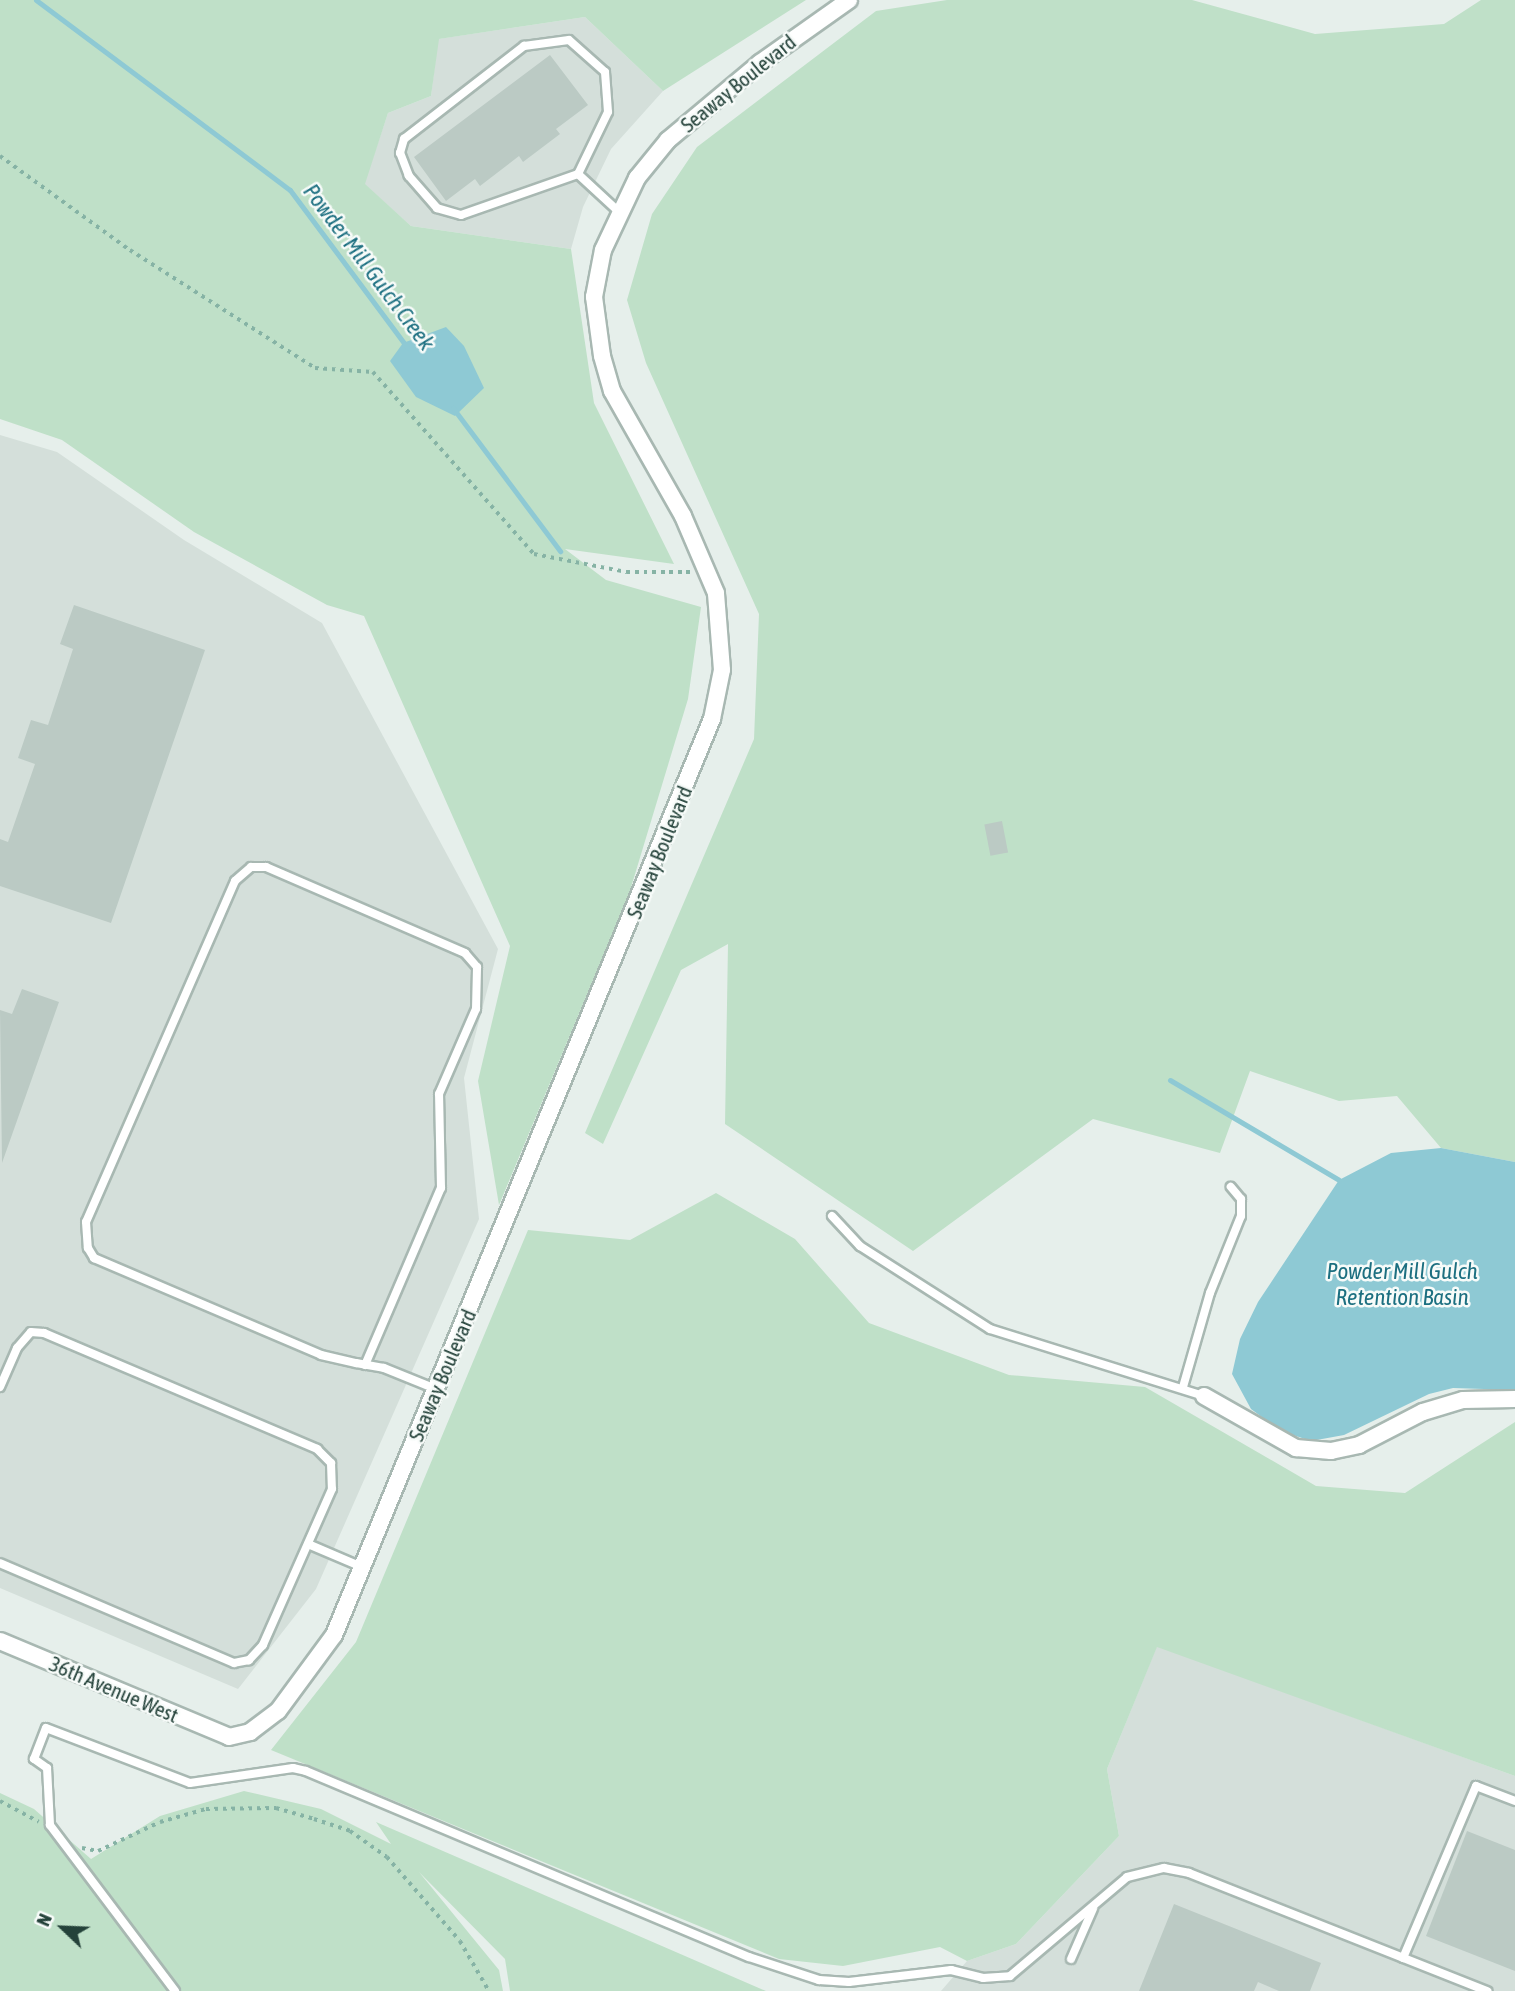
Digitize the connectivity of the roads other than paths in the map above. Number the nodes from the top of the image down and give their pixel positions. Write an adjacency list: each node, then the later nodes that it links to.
1 (849, 0): 3 (street, Seaway Boulevard)
2 (578, 174): 2 (lane); 3 (lane)
3 (618, 211): 9 (street, Seaway Boulevard)
4 (1231, 1186): 8 (lane)
5 (832, 1216): 8 (lane)
6 (365, 1365): 6 (lane); 9 (lane)
7 (0, 1387): 12 (lane)
8 (1183, 1387): 10 (lane)
9 (436, 1390): 14 (street, Seaway Boulevard)
10 (1204, 1396): 11 (street)
11 (1515, 1399)
12 (308, 1544): 13 (lane); 14 (lane)
13 (0, 1563)
14 (362, 1567): 16 (street, Seaway Boulevard)
15 (0, 1641): 16 (street, 36th Avenue West)
16 (229, 1737)
17 (1515, 1801): 19 (lane)
18 (1094, 1906): 19 (lane); 20 (lane); 21 (lane)
19 (1403, 1958): 22 (lane)
20 (1072, 1959)
21 (175, 1991)
22 (1487, 1991)

